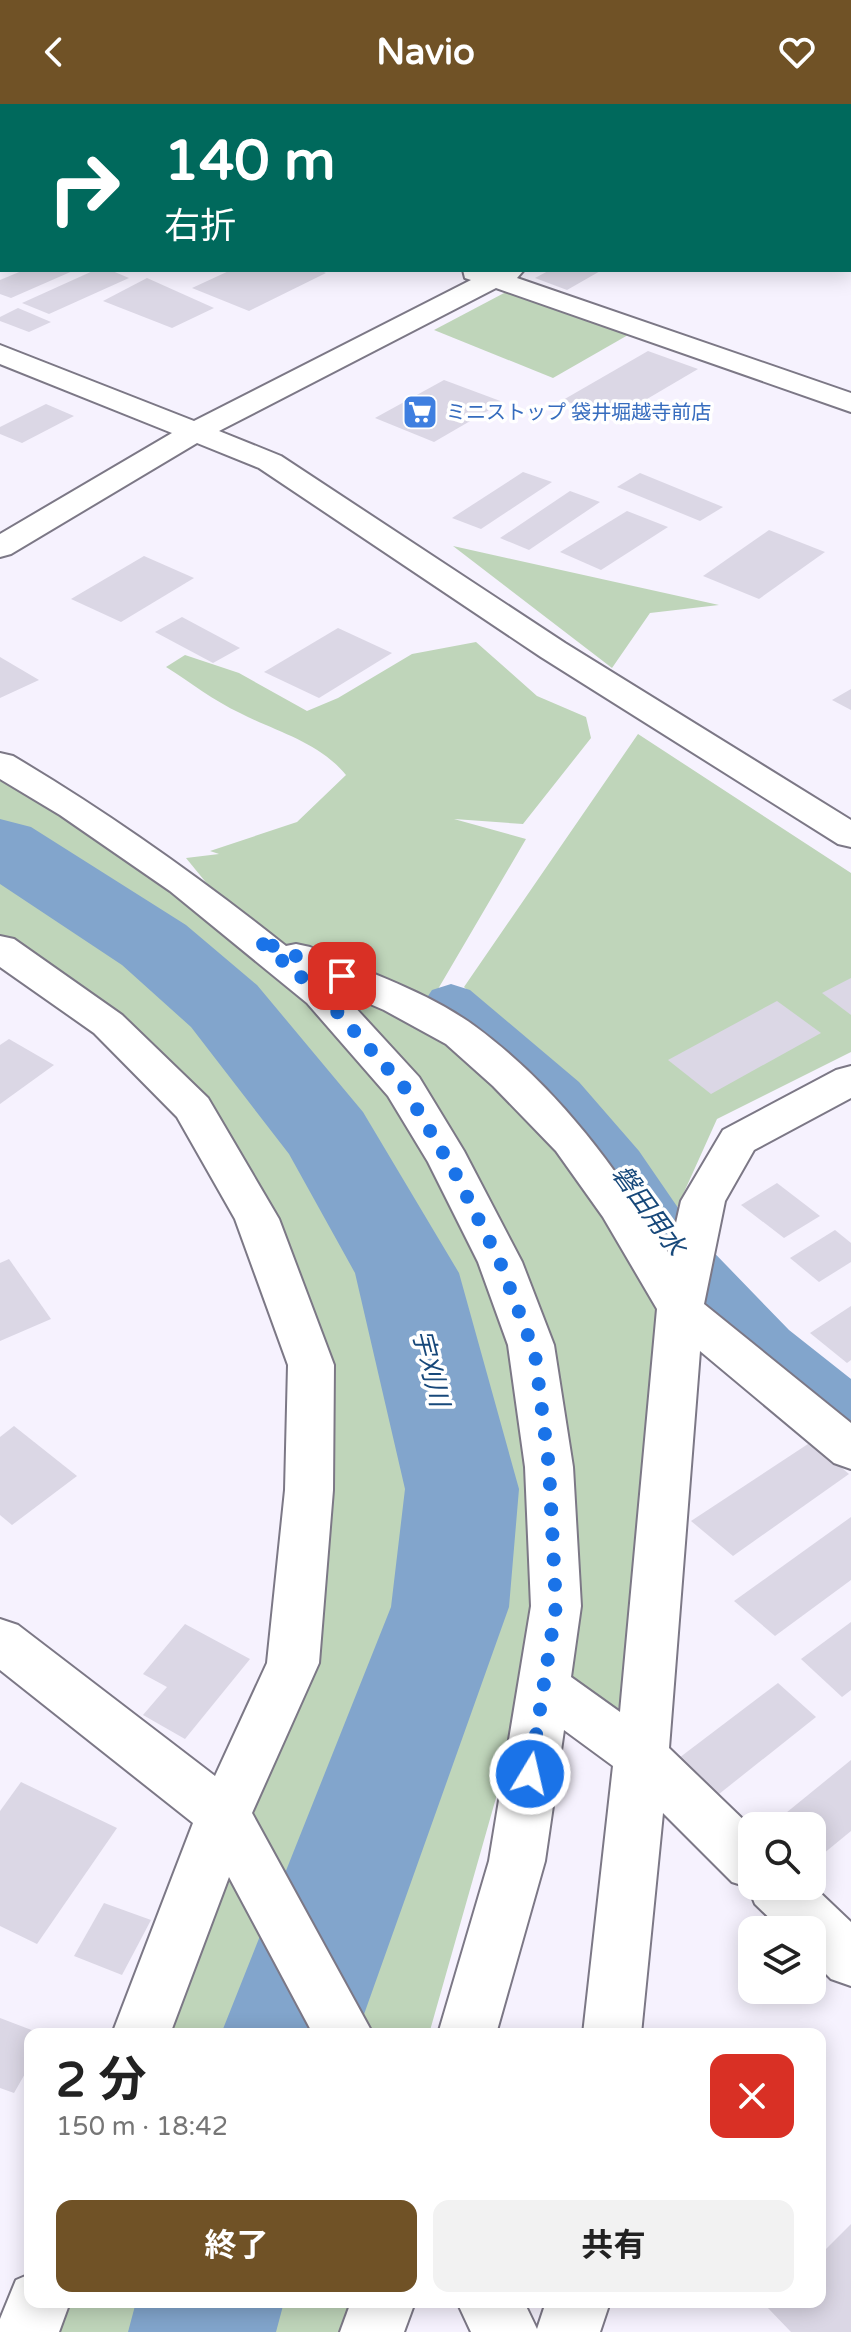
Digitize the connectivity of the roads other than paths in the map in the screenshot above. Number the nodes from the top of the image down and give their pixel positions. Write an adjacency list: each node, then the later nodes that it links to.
1 (492, 273): 3 (street); 4 (street)
2 (0, 354): 4 (street)
3 (851, 403)
4 (195, 432): 5 (street); 7 (street)
5 (0, 547)
6 (0, 764): 8 (street)
7 (851, 836)
8 (257, 939): 11 (street); 14 (street)
9 (0, 948): 16 (street)
10 (851, 1080): 11 (street)
11 (680, 1309): 12 (street); 15 (street)
12 (851, 1450)
13 (4, 1651): 16 (street)
14 (544, 1687): 15 (street); 22 (street)
15 (642, 1757): 17 (street); 23 (street)
16 (234, 1832): 20 (street); 21 (street)
17 (738, 1850)
18 (789, 1900): 19 (street)
19 (851, 1960)
20 (144, 2028)
21 (341, 2028)
22 (469, 2028)
23 (613, 2028)
24 (36, 2308): 28 (street)
25 (381, 2308): 29 (street)
26 (492, 2308): 30 (street)
27 (576, 2308): 31 (street)
28 (27, 2332)
29 (372, 2332)
30 (506, 2332)
31 (568, 2332)

